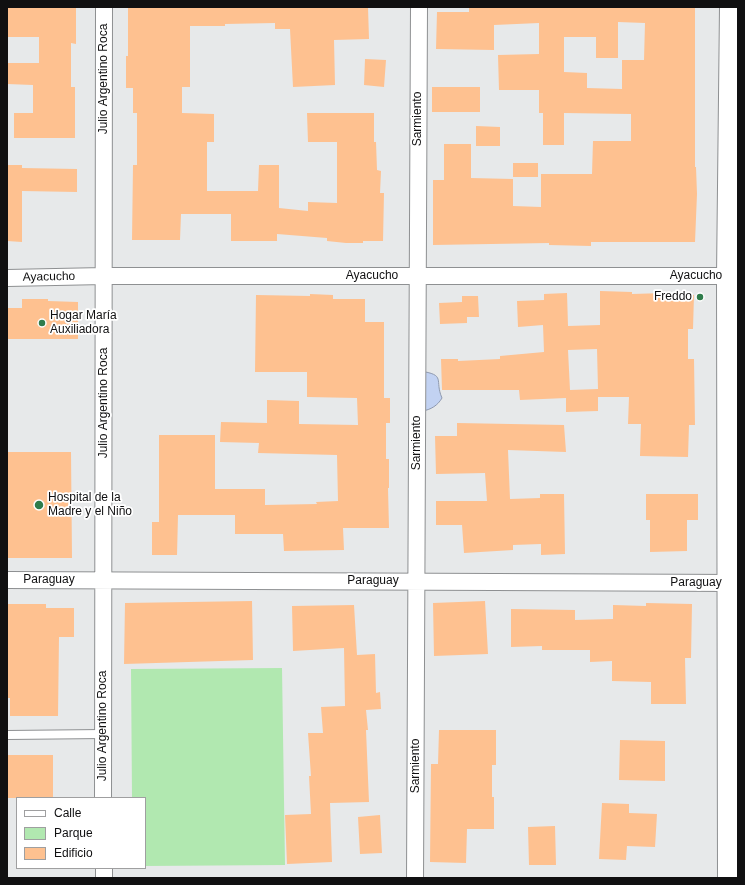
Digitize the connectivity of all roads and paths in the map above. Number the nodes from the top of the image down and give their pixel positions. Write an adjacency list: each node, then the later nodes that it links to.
1 (104, 7): 4 (street, Julio Argentino Roca)
2 (419, 7): 5 (street, Sarmiento)
3 (731, 7): 6 (main road)
4 (104, 276): 5 (street, Ayacucho); 7 (street, Ayacucho); 9 (street, Julio Argentino Roca)
5 (417, 276): 6 (street, Ayacucho); 10 (street, Sarmiento)
6 (733, 276): 11 (main road)
7 (7, 278)
8 (7, 580): 9 (street, Paraguay)
9 (103, 580): 10 (street, Paraguay); 12 (street, Julio Argentino Roca)
10 (417, 581): 11 (street, Paraguay); 15 (street, Sarmiento)
11 (733, 583): 16 (main road)
12 (103, 734): 13 (lane); 14 (street, Julio Argentino Roca)
13 (7, 735)
14 (103, 797)
15 (415, 878)
16 (729, 878)

